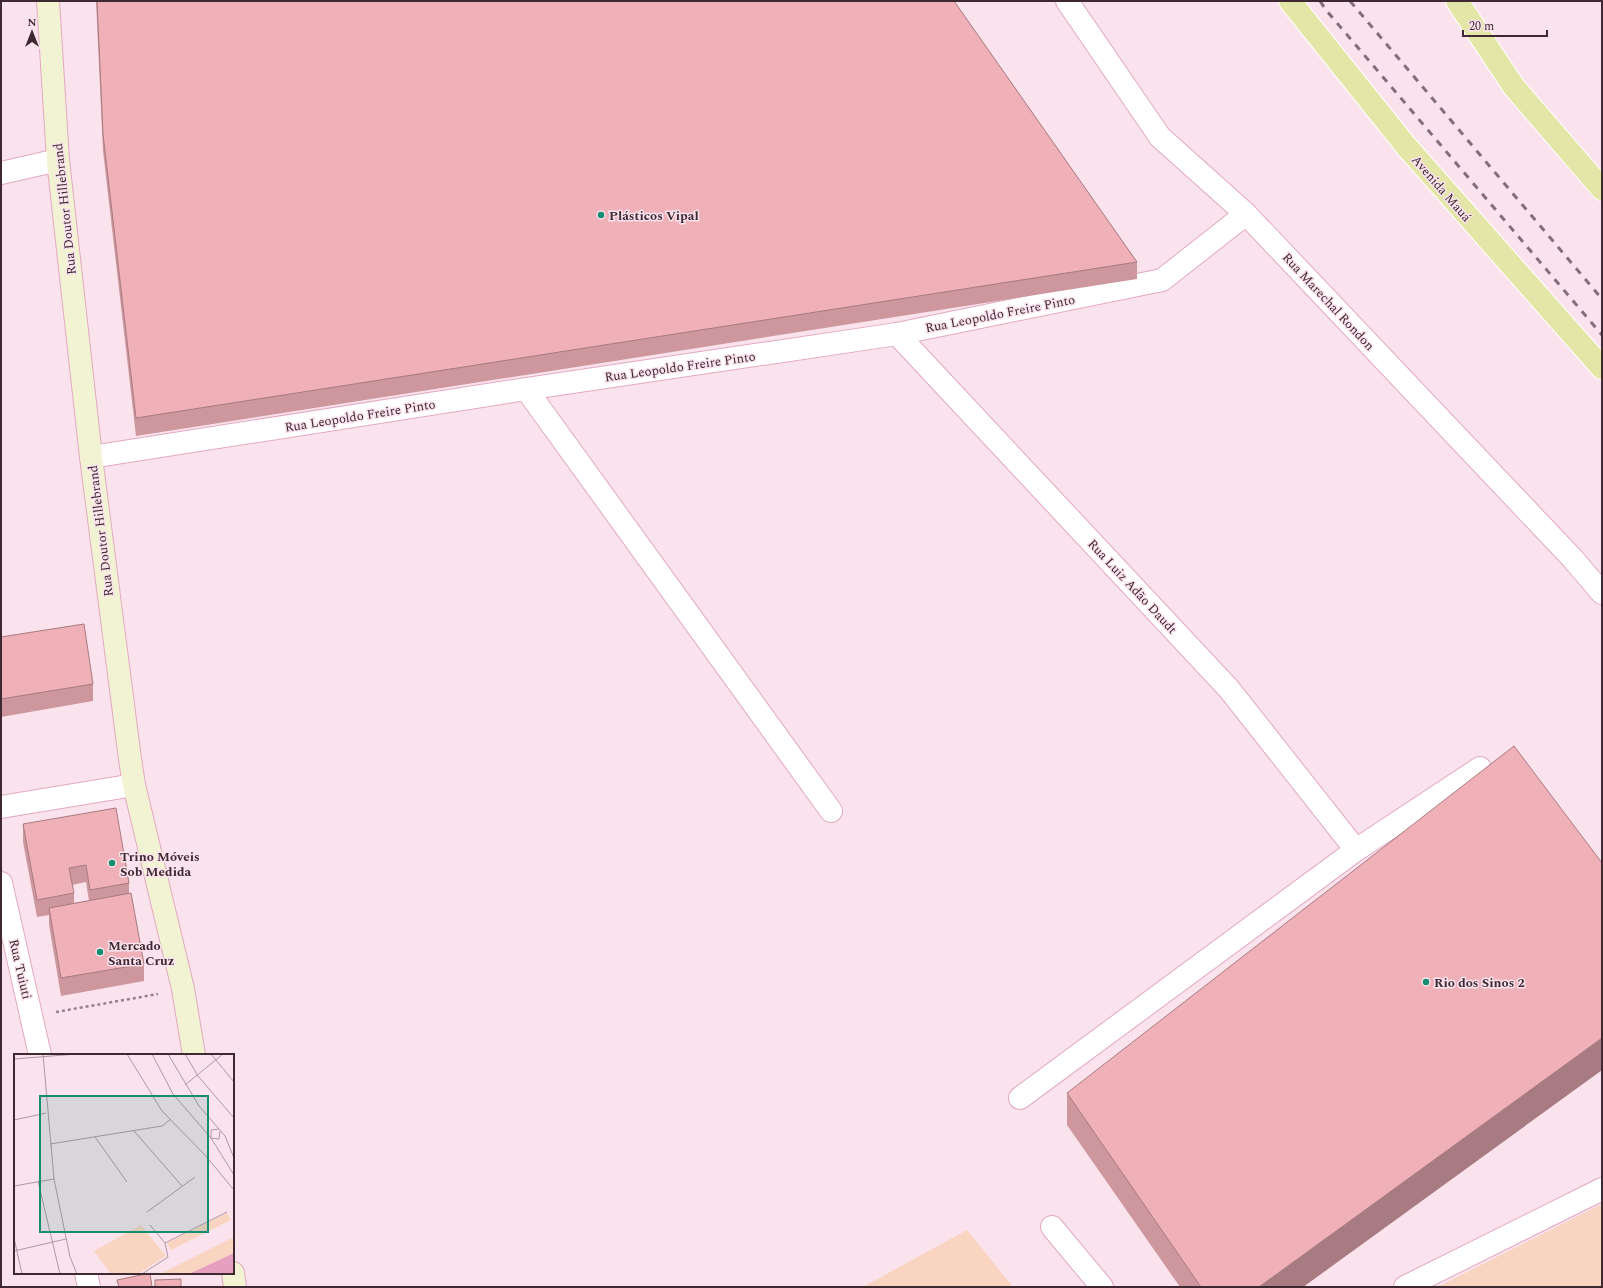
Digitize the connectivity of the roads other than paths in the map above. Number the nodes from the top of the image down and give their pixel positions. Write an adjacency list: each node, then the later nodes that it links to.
1 (48, 1): 5 (street, Rua Doutor Hillebrand)
2 (1067, 1): 8 (street, Rua Marechal Rondon)
3 (1290, 1): 10 (main road, Avenida Mauá)
4 (1457, 1): 7 (main road)
5 (58, 160): 6 (street); 12 (street, Rua Doutor Hillebrand)
6 (1, 173)
7 (1602, 189)
8 (1246, 214): 9 (street, Rua Leopoldo Freire Pinto); 13 (street, Rua Marechal Rondon)
9 (897, 334): 11 (street, Rua Leopoldo Freire Pinto); 18 (street, Rua Luiz Adão Daudt)
10 (1602, 368)
11 (526, 389): 12 (street, Rua Leopoldo Freire Pinto); 17 (street)
12 (91, 457): 15 (street, Rua Doutor Hillebrand)
13 (1602, 593)
14 (1480, 768): 18 (street)
15 (134, 786): 16 (street); 21 (street, Rua Doutor Hillebrand)
16 (1, 807)
17 (831, 811)
18 (1356, 850): 22 (street)
19 (1, 884): 20 (street, Rua Tuiuti)
20 (40, 1054)
21 (194, 1054)
22 (1020, 1098)
23 (1602, 1189): 30 (street)
24 (1052, 1227): 29 (street)
25 (86, 1274): 27 (street)
26 (233, 1274): 28 (street)
27 (89, 1287)
28 (235, 1287)
29 (1102, 1287)
30 (1405, 1287)

